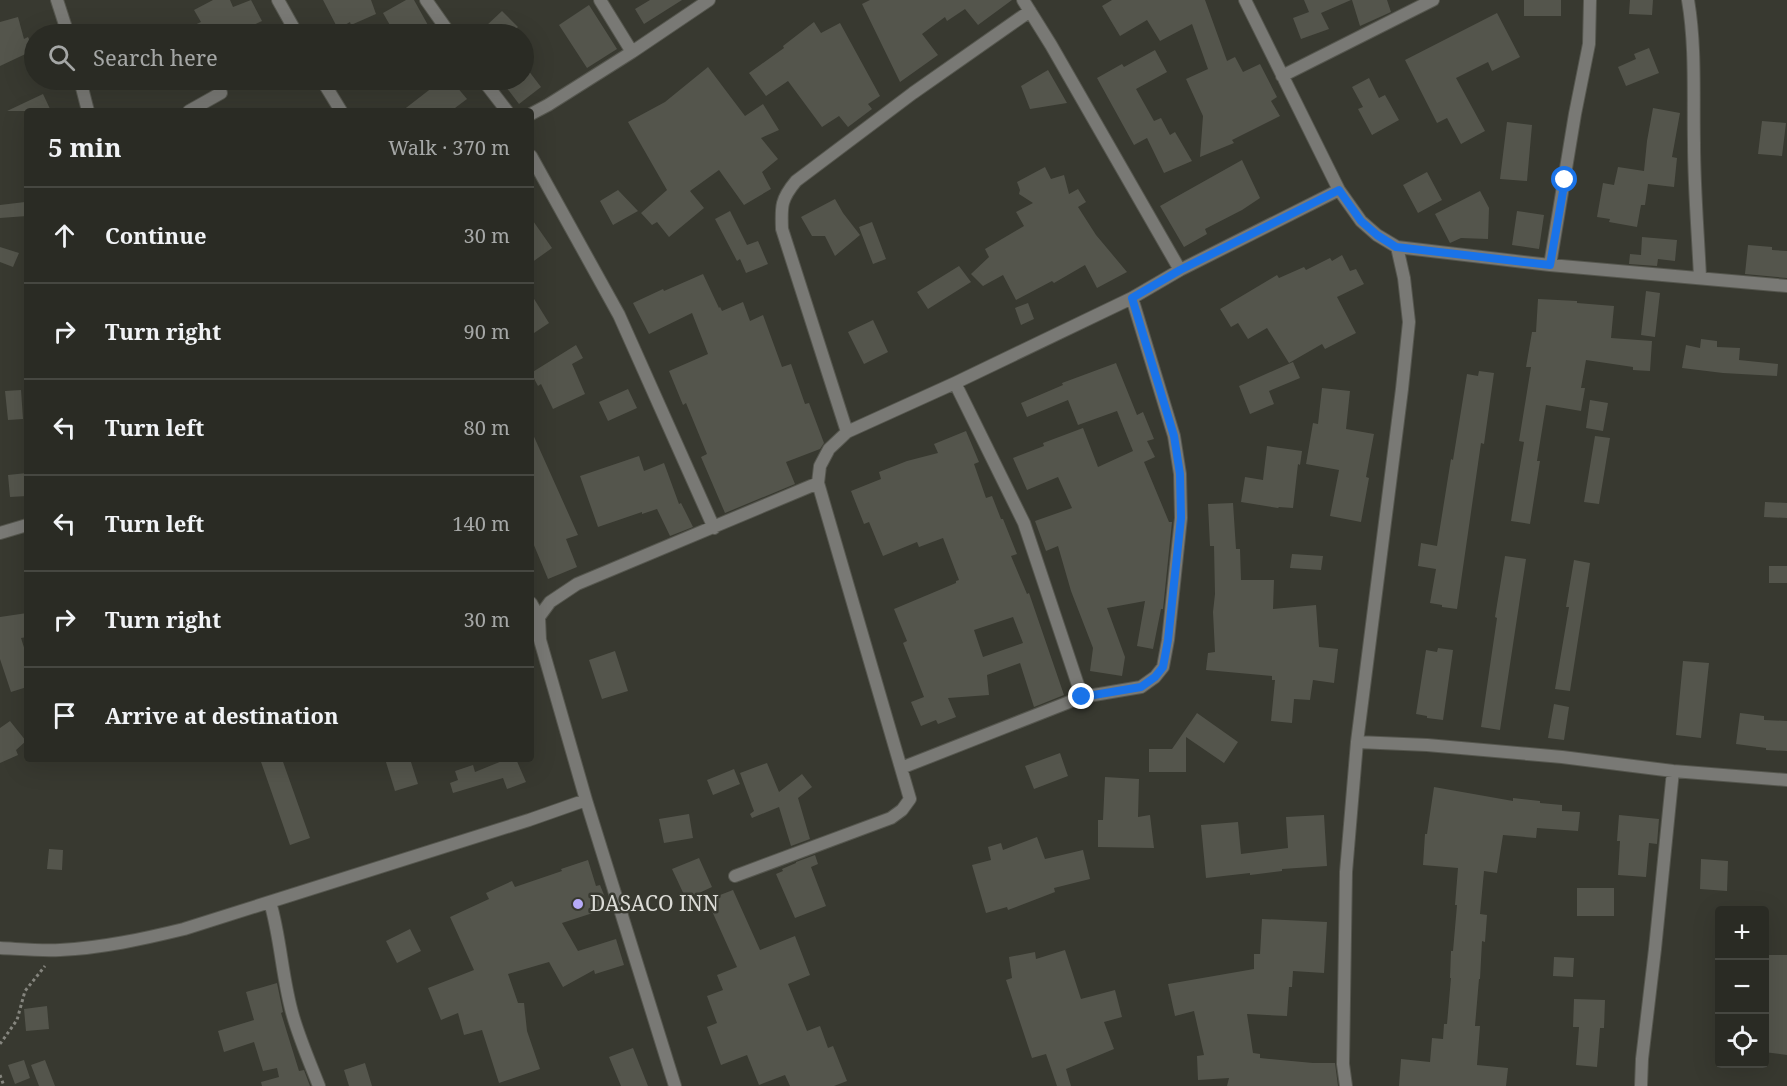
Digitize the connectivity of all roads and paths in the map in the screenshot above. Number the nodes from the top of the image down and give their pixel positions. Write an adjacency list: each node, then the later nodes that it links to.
1 (57, 0): 12 (street)
2 (278, 0): 13 (street)
3 (426, 0): 14 (street)
4 (600, 0): 15 (street)
5 (709, 0): 15 (street)
6 (1023, 0): 11 (street)
7 (1245, 0): 16 (street)
8 (1431, 0): 16 (street)
9 (1590, 0): 29 (street)
10 (1688, 0): 31 (street)
11 (1030, 11): 30 (street); 35 (street)
12 (65, 24)
13 (291, 24)
14 (443, 24)
15 (632, 52): 25 (street)
16 (1282, 76): 27 (street)
17 (83, 90): 21 (street)
18 (328, 90): 23 (street)
19 (491, 90): 24 (street)
20 (221, 93): 22 (street)
21 (87, 108)
22 (194, 108)
23 (339, 108)
24 (505, 108)
25 (534, 112)
26 (534, 161): 38 (street)
27 (1339, 190): 28 (street); 30 (street)
28 (1396, 247): 29 (street); 43 (street)
29 (1550, 265): 31 (street)
30 (1180, 270): 33 (street)
31 (1700, 277): 32 (street)
32 (1787, 286)
33 (1132, 298): 34 (street); 42 (street)
34 (955, 383): 35 (street); 42 (street)
35 (847, 432): 36 (street)
36 (818, 483): 38 (street); 44 (street)
37 (24, 526): 39 (street)
38 (714, 528): 41 (street)
39 (0, 532)
40 (534, 608): 41 (street)
41 (539, 617): 47 (street)
42 (1082, 697): 44 (street)
43 (1357, 742): 45 (street); 57 (street)
44 (901, 768): 48 (street)
45 (1673, 771): 46 (street); 58 (street)
46 (1787, 780)
47 (586, 800): 49 (street); 56 (street)
48 (735, 876)
49 (270, 902): 51 (street); 55 (street)
50 (0, 948): 51 (street)
51 (58, 950): 52 (path)
52 (0, 1044)
53 (0, 1075): 54 (path)
54 (4, 1086)
55 (319, 1086)
56 (675, 1086)
57 (1346, 1086)
58 (1641, 1086)

